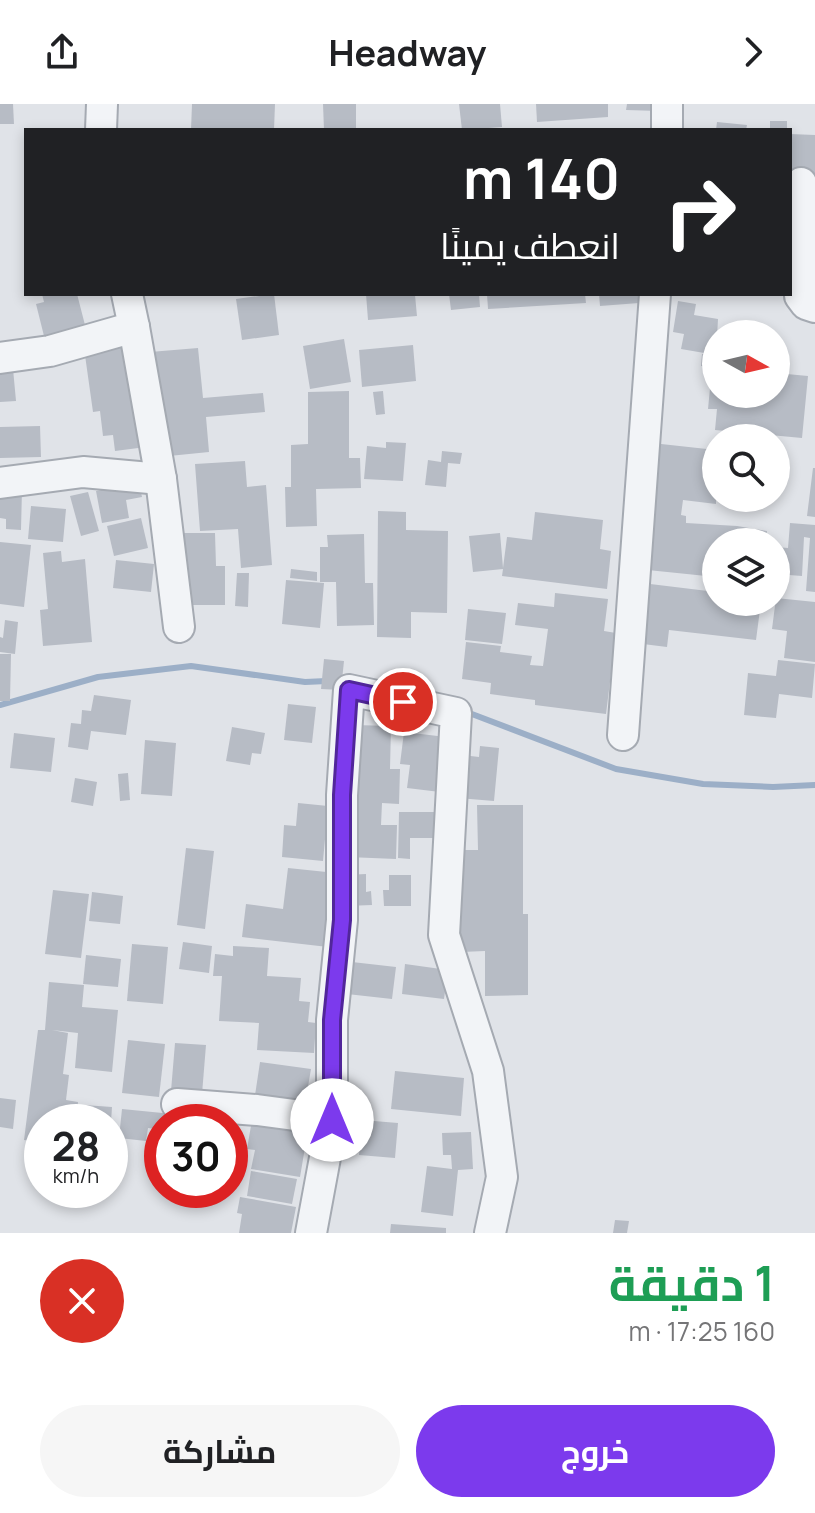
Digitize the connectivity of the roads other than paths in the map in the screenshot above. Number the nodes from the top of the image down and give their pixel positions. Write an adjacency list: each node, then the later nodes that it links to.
1 (102, 104): 3 (street)
2 (667, 104): 4 (street)
3 (101, 128)
4 (667, 128)
5 (802, 183): 8 (street)
6 (127, 296): 9 (street)
7 (655, 296): 14 (street)
8 (815, 307)
9 (134, 327): 10 (street); 11 (street)
10 (0, 358)
11 (161, 479): 12 (street); 13 (street)
12 (0, 483)
13 (179, 627)
14 (623, 735)
15 (248, 1109): 16 (street)
16 (332, 1120): 17 (street); 18 (street)
17 (311, 1233)
18 (490, 1233)

